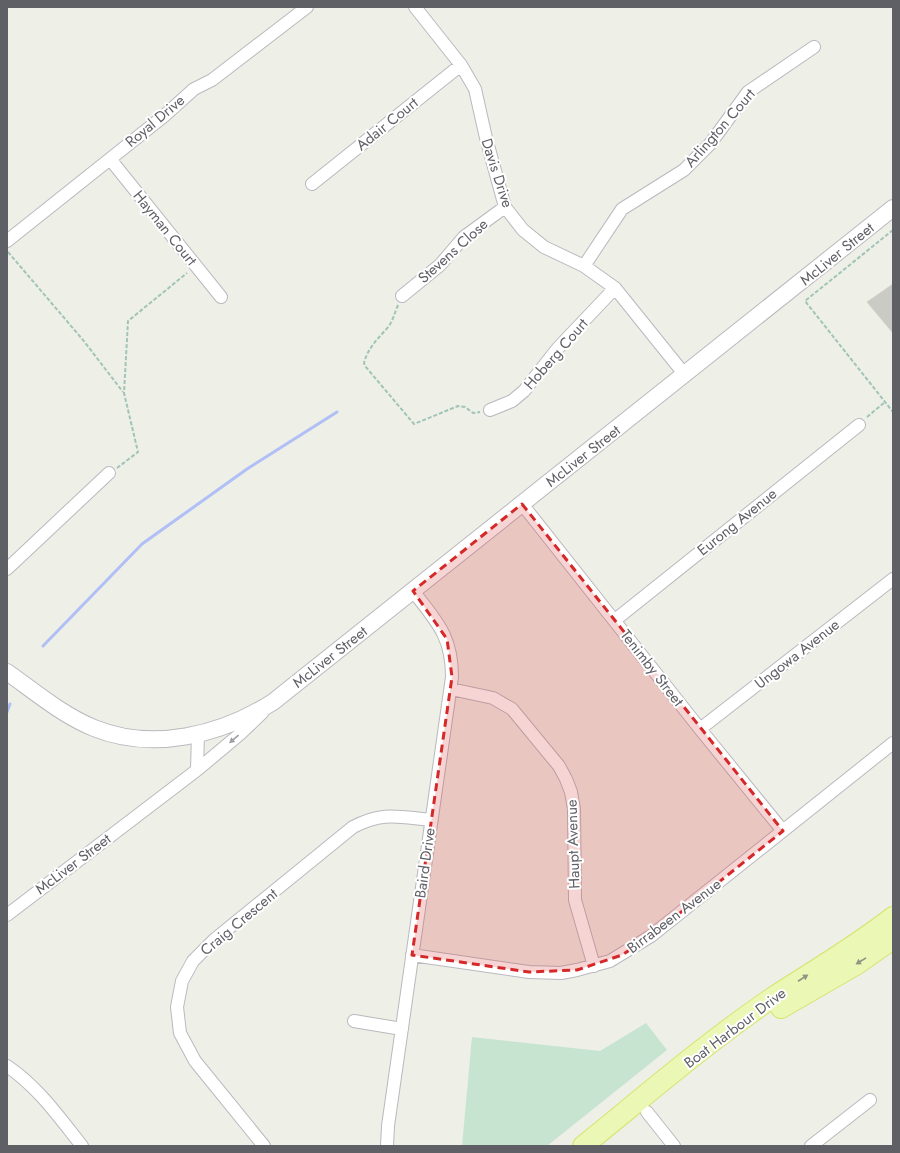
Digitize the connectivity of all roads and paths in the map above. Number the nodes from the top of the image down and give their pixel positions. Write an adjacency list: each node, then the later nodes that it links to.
1 (307, 7): 5 (street, Royal Drive)
2 (415, 7): 4 (street, Davis Drive)
3 (814, 47): 13 (street, Arlington Court)
4 (461, 65): 6 (street, Adair Court); 7 (street, Davis Drive)
5 (110, 159): 10 (street, Royal Drive); 12 (street, Hayman Court)
6 (312, 184)
7 (505, 207): 13 (street, Davis Drive); 15 (street, Stevens Close)
8 (893, 208): 17 (street, McLiver Street)
9 (893, 230): 19 (path)
10 (7, 241)
11 (7, 251): 18 (path)
12 (196, 266): 16 (street, Hayman Court); 18 (path)
13 (584, 266): 14 (street, Davis Drive)
14 (615, 288): 17 (street, Davis Drive); 20 (street, Hoberg Court)
15 (402, 296): 20 (path)
16 (221, 297)
17 (685, 375): 24 (street, McLiver Street)
18 (124, 393): 23 (path)
19 (885, 402): 21 (path); 22 (path)
20 (490, 410)
21 (893, 412)
22 (859, 425): 28 (street, Eurong Avenue)
23 (109, 473): 25 (street)
24 (522, 504): 27 (street, McLiver Street); 28 (street, Tenimby Street)
25 (7, 569)
26 (893, 579): 32 (street, Ungowa Avenue)
27 (413, 591): 30 (street, Baird Drive); 31 (street, McLiver Street)
28 (615, 620): 32 (street, Tenimby Street)
29 (7, 672): 33 (street, McLiver Street)
30 (451, 689): 36 (street, Baird Drive); 42 (street, Haupt Avenue)
31 (273, 702): 33 (street, McLiver Street); 35 (street, McLiver Street, one-way to 35)
32 (700, 730): 37 (street, Tenimby Street)
33 (198, 734): 35 (street)
34 (892, 746): 37 (street, Birrabeen Avenue)
35 (197, 770): 38 (street, McLiver Street)
36 (431, 820): 41 (street, Baird Drive); 49 (street, Craig Crescent)
37 (783, 831): 42 (street, Birrabeen Avenue)
38 (7, 915)
39 (893, 917): 51 (main road, Boat Harbour Drive, one-way to 39)
40 (893, 939): 47 (main road, Boat Harbour Drive, one-way to 47)
41 (412, 955): 42 (street, Birrabeen Avenue); 44 (street, Baird Drive)
42 (594, 966)
43 (354, 1021): 44 (street)
44 (402, 1029): 50 (street, Baird Drive)
45 (7, 1066): 48 (street)
46 (870, 1100): 54 (street)
47 (647, 1112): 52 (main road, Boat Harbour Drive); 53 (street)
48 (82, 1146)
49 (264, 1146)
50 (387, 1146)
51 (583, 1146)
52 (604, 1146)
53 (674, 1146)
54 (811, 1146)

